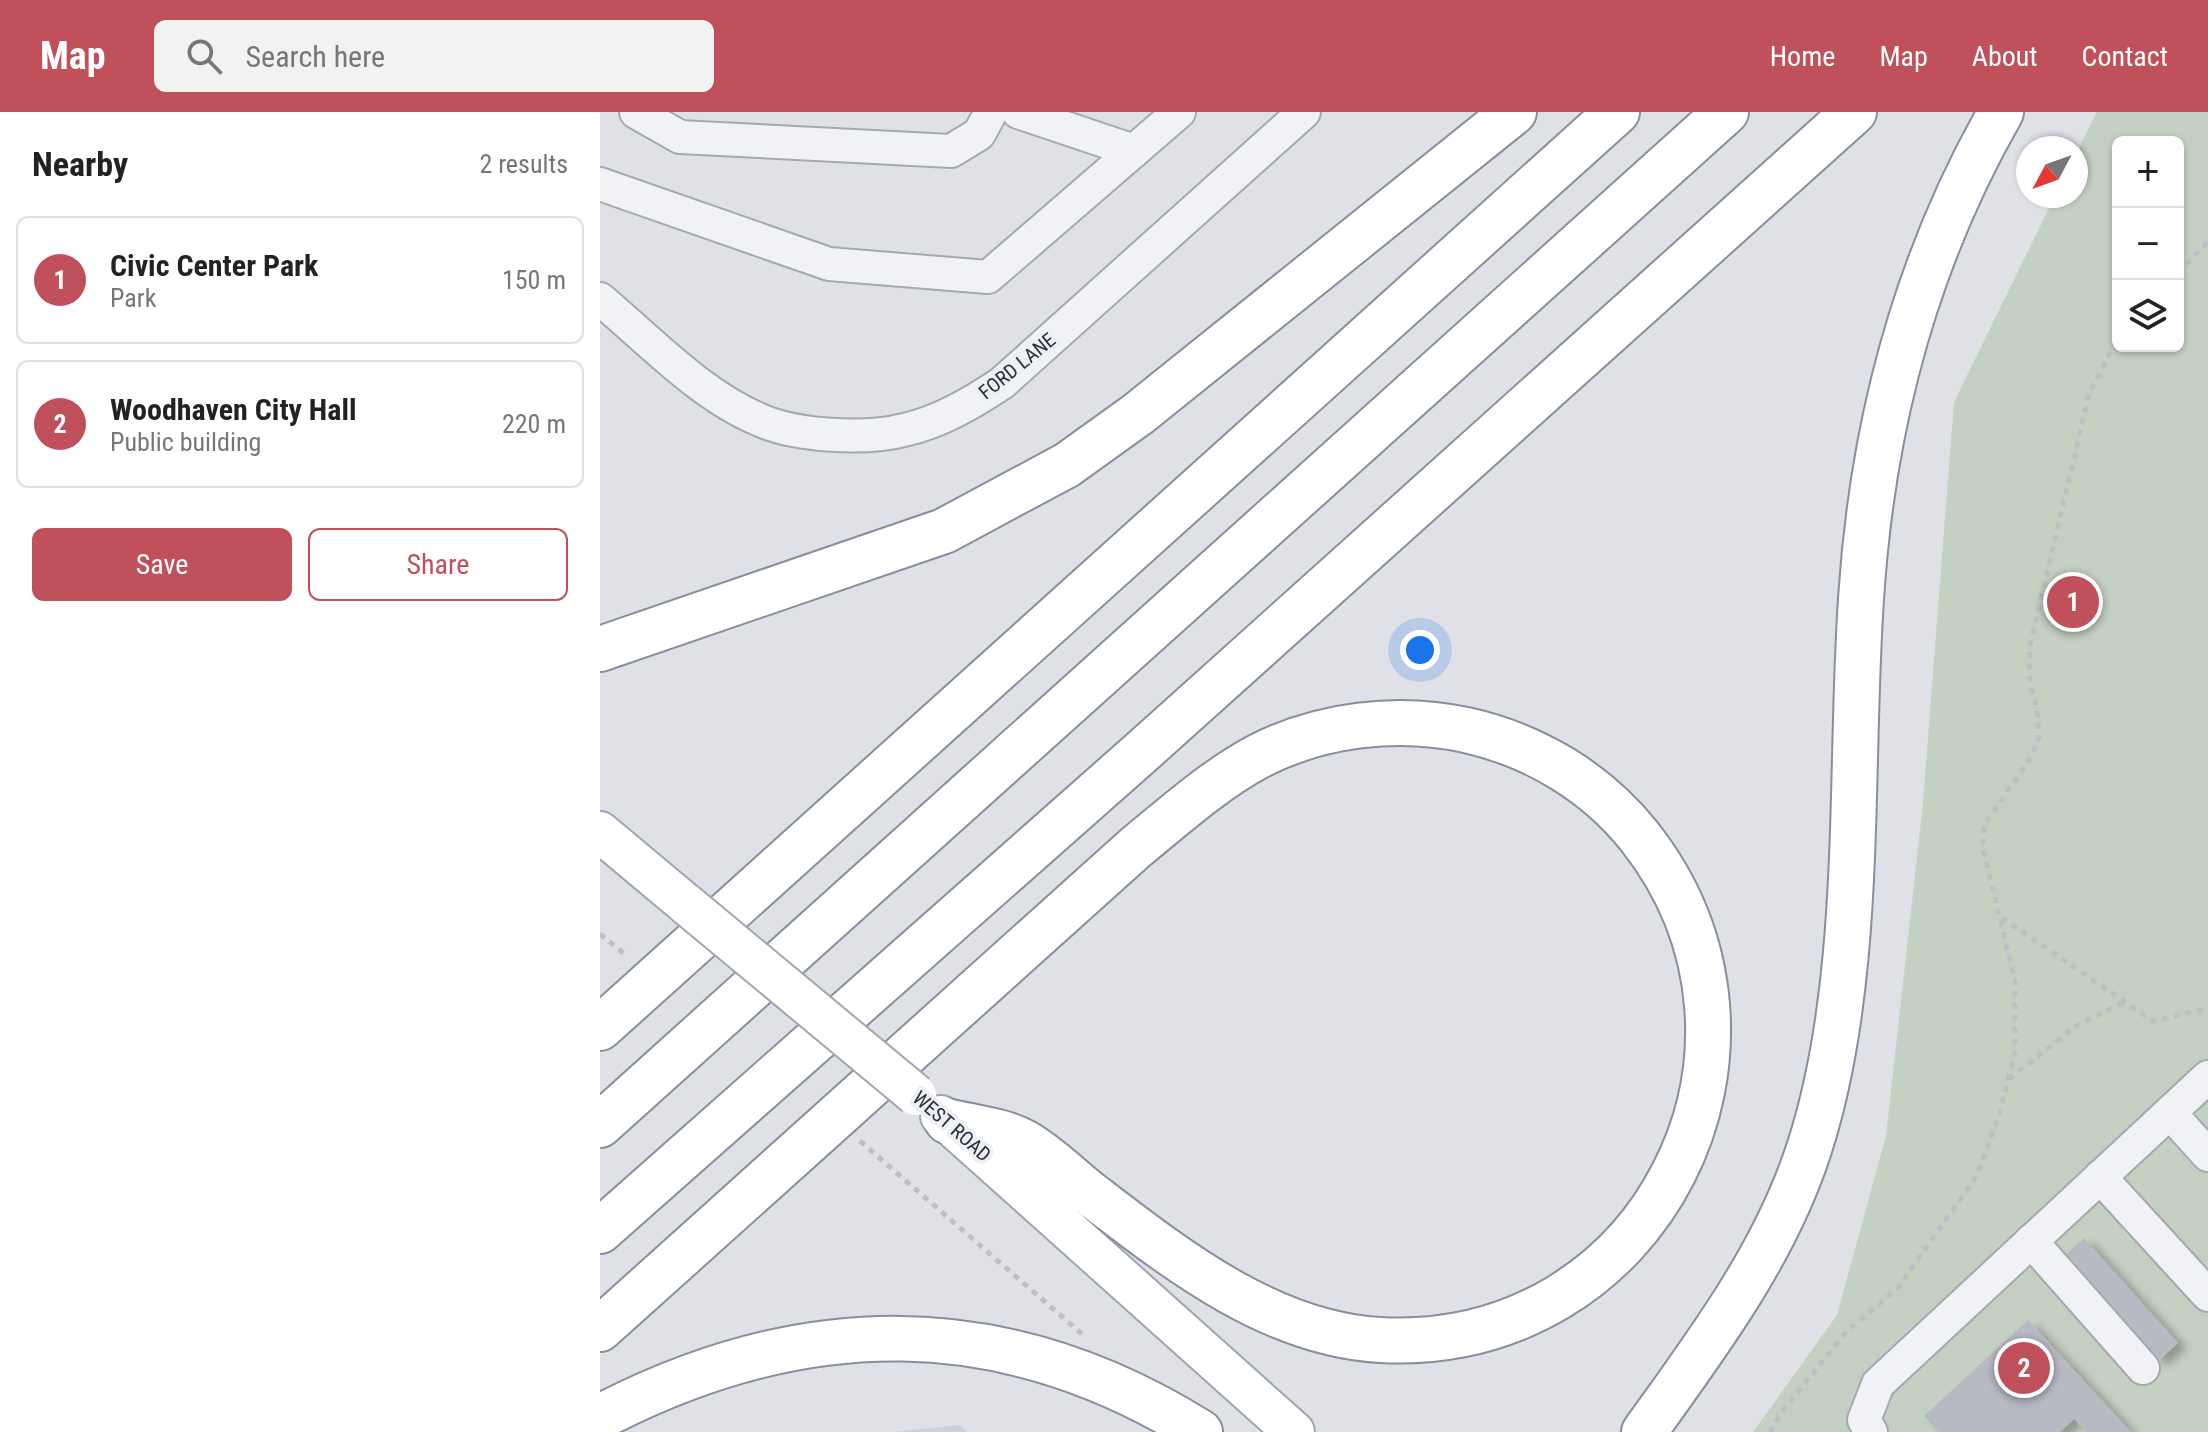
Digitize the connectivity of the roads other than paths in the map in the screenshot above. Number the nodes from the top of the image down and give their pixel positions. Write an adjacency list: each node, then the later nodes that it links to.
1 (636, 112): 2 (street)
2 (991, 112)
3 (1018, 112): 11 (street)
4 (1179, 112): 11 (street)
5 (1304, 112): 13 (street, FORD LANE)
6 (1514, 112): 14 (highway)
7 (1617, 112): 16 (highway)
8 (1726, 112): 20 (highway)
9 (1854, 112): 23 (highway)
10 (2001, 112): 31 (highway)
11 (1134, 151): 12 (street)
12 (600, 184)
13 (600, 299)
14 (600, 649)
15 (600, 832): 18 (main road, WEST ROAD, bridge)
16 (600, 1028)
17 (2208, 1077): 19 (street)
18 (932, 1108): 26 (highway); 30 (main road, WEST ROAD)
19 (2170, 1113): 21 (street); 22 (street)
20 (600, 1125)
21 (2208, 1155)
22 (2100, 1177): 24 (street); 25 (street)
23 (600, 1231)
24 (2031, 1241): 27 (street); 32 (street)
25 (2208, 1295)
26 (600, 1329)
27 (2143, 1368)
28 (600, 1417): 29 (highway)
29 (1200, 1432)
30 (1294, 1432)
31 (1644, 1432)
32 (1871, 1432)

